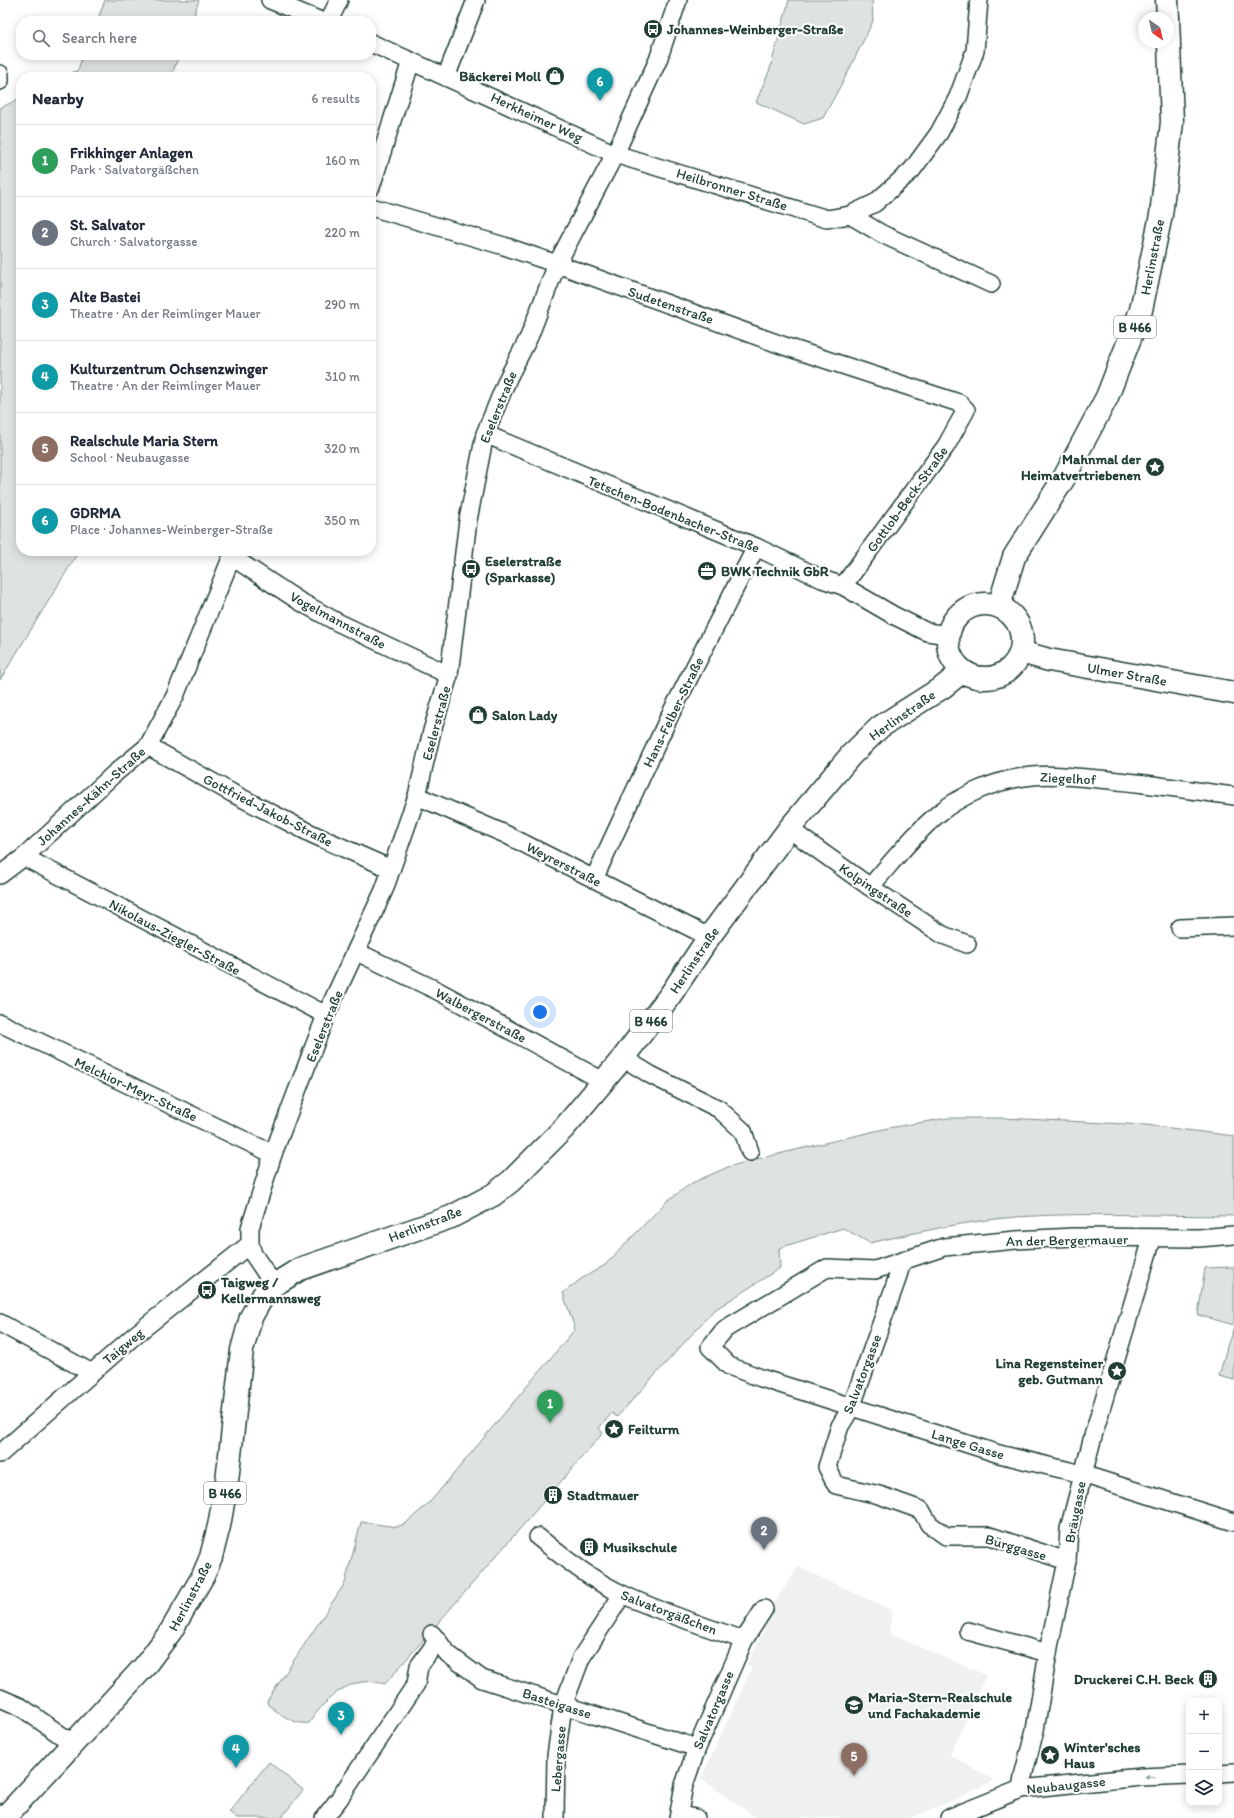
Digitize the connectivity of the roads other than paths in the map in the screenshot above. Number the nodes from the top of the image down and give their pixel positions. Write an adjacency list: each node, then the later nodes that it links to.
1 (270, 0): 8 (street)
2 (339, 0): 9 (street)
3 (476, 0): 14 (street)
4 (678, 0): 16 (street)
5 (979, 0): 19 (street, Heilbronner Straße)
6 (1167, 0): 7 (main road, Herlinstraße / B 466)
7 (1168, 12)
8 (309, 16)
9 (332, 16)
10 (376, 45): 12 (street, Herkheimer Weg)
11 (1169, 48): 28 (main road, Herlinstraße / B 466)
12 (411, 61): 14 (street, Herkheimer Weg); 17 (street)
13 (0, 74): 15 (street)
14 (446, 77): 16 (street, Herkheimer Weg)
15 (0, 81)
16 (615, 154): 19 (street, Heilbronner Straße); 20 (street, Eselerstraße)
17 (376, 171)
18 (376, 209): 20 (street, Sudetenstraße)
19 (850, 215): 21 (street)
20 (557, 264): 22 (street, Sudetenstraße); 23 (street, Eselerstraße)
21 (991, 284)
22 (966, 410): 27 (street, Gottlob-Beck-Straße)
23 (484, 434): 24 (street, Tetschen-Bodenbacher-Straße); 32 (street, Eselerstraße)
24 (756, 547): 27 (street, Tetschen-Bodenbacher-Straße); 41 (street, Hans-Felber-Straße)
25 (232, 556): 34 (street, Johannes-Kähn-Straße)
26 (236, 556): 32 (street, Vogelmannstraße)
27 (843, 586): 29 (street, Tetschen-Bodenbacher-Straße)
28 (999, 606): 29 (main road); 30 (main road)
29 (949, 635): 31 (main road)
30 (1021, 652): 31 (main road); 33 (main road, Ulmer Straße)
31 (963, 671): 37 (main road, Herlinstraße / B 466)
32 (449, 675): 35 (street, Eselerstraße)
33 (1234, 693)
34 (148, 746): 38 (street, Johannes-Kähn-Straße); 39 (street, Gottfried-Jakob-Straße)
35 (417, 796): 39 (street, Eselerstraße); 41 (street, Weyrerstraße)
36 (1234, 796): 42 (street, Ziegelhof)
37 (789, 829): 42 (street, Kolpingstraße); 45 (main road, Herlinstraße / B 466)
38 (24, 857): 40 (street, Johannes-Kähn-Straße); 48 (street, Nikolaus-Ziegler-Straße)
39 (391, 869): 47 (street, Eselerstraße)
40 (0, 875)
41 (594, 879): 45 (street, Weyrerstraße)
42 (870, 886): 46 (street, Kolpingstraße)
43 (1234, 926): 44 (street)
44 (1180, 928)
45 (709, 937): 50 (main road, Herlinstraße / B 466)
46 (967, 944)
47 (356, 952): 48 (street, Eselerstraße); 51 (street, Walbergerstraße)
48 (326, 1015): 53 (street, Eselerstraße)
49 (0, 1023): 53 (street, Melchior-Meyr-Straße)
50 (623, 1058): 51 (main road, Herlinstraße / B 466); 52 (street)
51 (603, 1081): 58 (main road, Herlinstraße / B 466)
52 (750, 1152)
53 (273, 1154): 56 (street, Eselerstraße)
54 (1234, 1235): 55 (street, An der Bergermauer)
55 (1152, 1239): 57 (street, An der Bergermauer); 64 (street, Bräugasse)
56 (250, 1244): 58 (street, Eselerstraße); 61 (street, Taigweg)
57 (902, 1262): 60 (street, An der Bergermauer); 62 (street, Salvatorgasse)
58 (274, 1285): 76 (main road, Herlinstraße / B 466)
59 (0, 1323): 61 (street)
60 (710, 1347): 62 (street, Lange Gasse)
61 (92, 1373): 63 (street, Taigweg)
62 (851, 1408): 64 (street, Lange Gasse); 65 (street, Salvatorgasse)
63 (0, 1454)
64 (1082, 1474): 66 (street, Lange Gasse); 68 (street, Bräugasse)
65 (836, 1485): 68 (street, Bürggasse)
66 (1234, 1522)
67 (538, 1537): 69 (street, Salvatorgäßchen)
68 (1067, 1562): 73 (street, Bräugasse)
69 (622, 1595): 72 (street, Salvatorgäßchen); 75 (street, Lebergasse)
70 (764, 1609): 72 (street, Salvatorgasse)
71 (968, 1631): 73 (street)
72 (744, 1640): 77 (street, Salvatorgasse)
73 (1048, 1654): 81 (street, Bräugasse)
74 (0, 1698): 76 (street)
75 (563, 1706): 77 (street, Basteigasse); 84 (street, Basteigasse); 85 (street, Lebergasse)
76 (72, 1743): 83 (main road, Herlinstraße / B 466)
77 (697, 1748): 82 (street, Salvatorgasse)
78 (1234, 1772): 79 (street)
79 (1222, 1773)
80 (1186, 1775): 81 (street, Neubaugasse, one-way to 81)
81 (1021, 1790): 87 (street, Neubaugasse)
82 (679, 1816): 86 (street)
83 (4, 1818)
84 (324, 1818)
85 (555, 1818)
86 (696, 1818)
87 (949, 1818)

